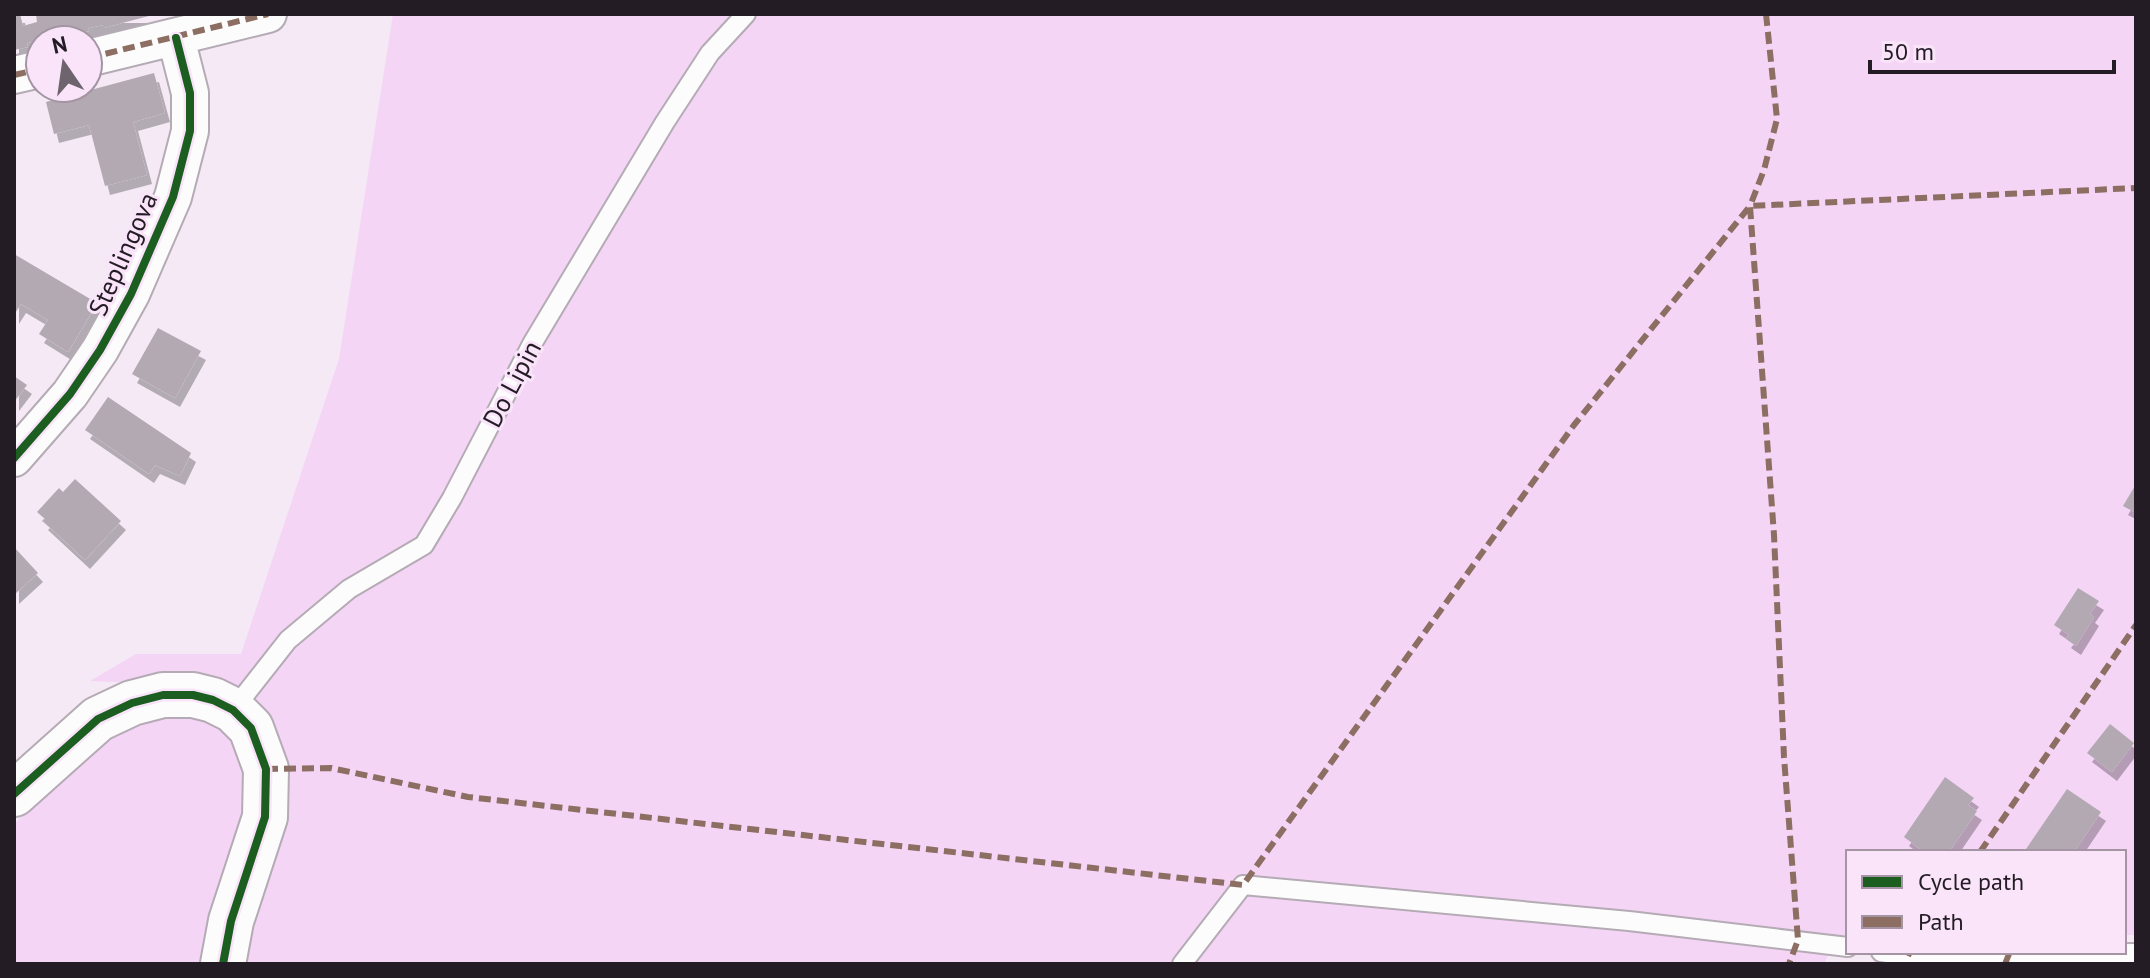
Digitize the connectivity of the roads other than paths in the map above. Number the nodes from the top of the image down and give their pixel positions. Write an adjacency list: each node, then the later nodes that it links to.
1 (268, 14): 3 (street)
2 (746, 14): 6 (lane, Do Lipin)
3 (176, 38): 4 (street); 5 (street, Steplingova)
4 (104, 54)
5 (14, 458)
6 (233, 710): 7 (street); 11 (street)
7 (14, 794)
8 (1846, 947): 12 (lane)
9 (1894, 954): 10 (lane)
10 (2060, 954)
11 (223, 964)
12 (1182, 964)

